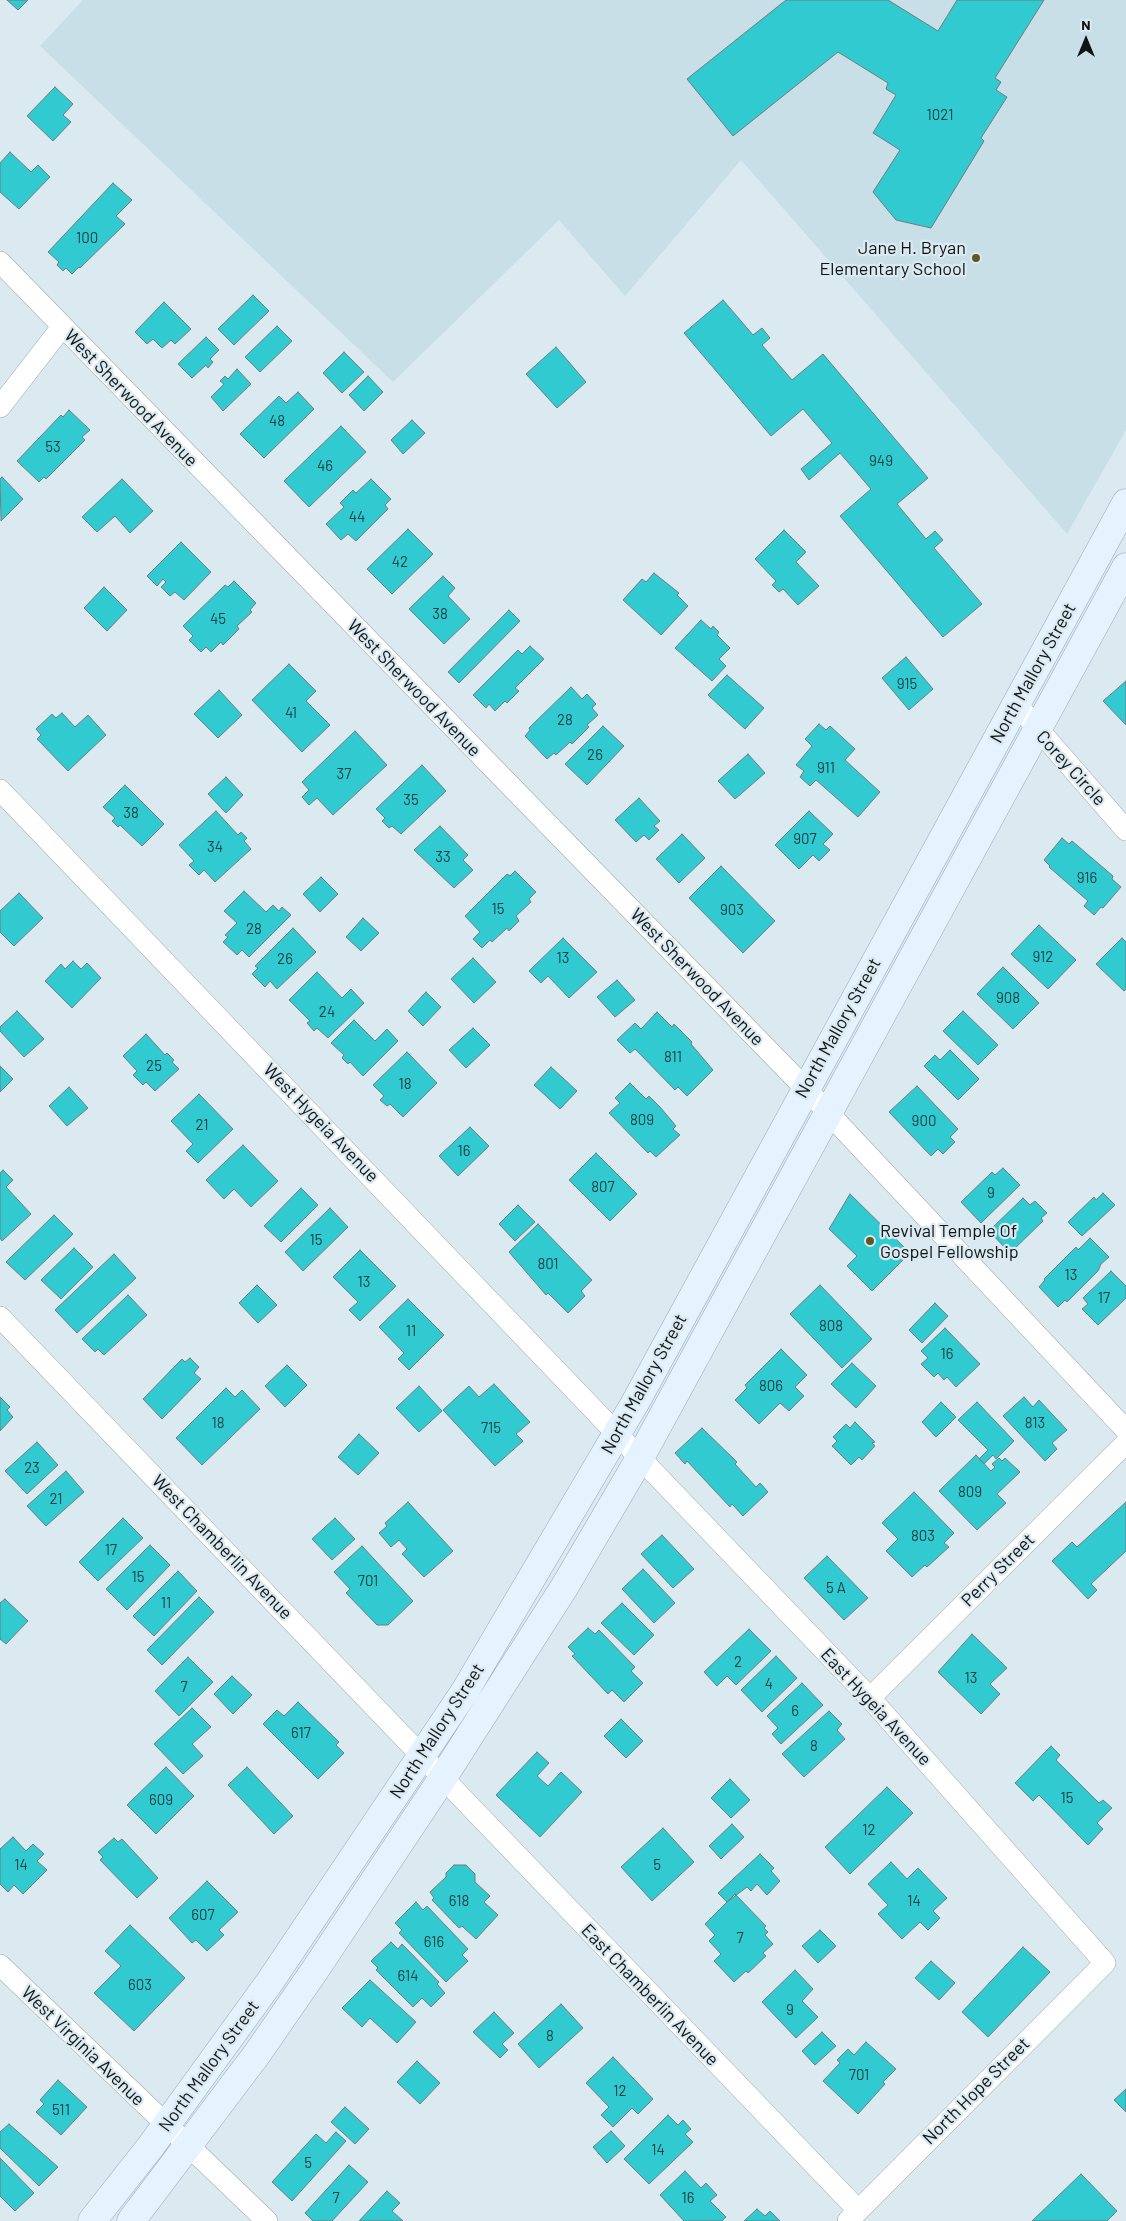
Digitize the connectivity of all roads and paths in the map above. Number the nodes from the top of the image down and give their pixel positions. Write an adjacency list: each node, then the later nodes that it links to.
1 (0, 262): 2 (street, West Sherwood Avenue)
2 (62, 327): 3 (street); 10 (street, West Sherwood Avenue)
3 (0, 407)
4 (1126, 502): 6 (main road, North Mallory Street)
5 (1126, 567): 7 (main road, North Mallory Street)
6 (1017, 705): 7 (street, Corey Circle); 10 (main road, North Mallory Street)
7 (1036, 730): 9 (street, Corey Circle); 11 (main road, North Mallory Street)
8 (0, 790): 14 (street, West Hygeia Avenue)
9 (1126, 830)
10 (805, 1088): 11 (street, West Sherwood Avenue); 14 (main road, North Mallory Street)
11 (828, 1113): 13 (street, West Sherwood Avenue); 16 (main road, North Mallory Street)
12 (0, 1317): 18 (street, West Chamberlin Avenue)
13 (1126, 1430)
14 (618, 1432): 16 (street, West Hygeia Avenue); 18 (main road, North Mallory Street)
15 (1126, 1443): 17 (street, Perry Street)
16 (640, 1458): 17 (street, East Hygeia Avenue); 19 (main road, North Mallory Street)
17 (870, 1698): 20 (street, East Hygeia Avenue)
18 (422, 1756): 19 (street, West Chamberlin Avenue); 22 (main road, North Mallory Street)
19 (442, 1779): 23 (main road, North Mallory Street); 24 (street, East Chamberlin Avenue)
20 (1105, 1962): 24 (street, North Hope Street)
21 (0, 1965): 22 (street, West Virginia Avenue)
22 (166, 2126): 23 (street, West Virginia Avenue); 25 (main road, North Mallory Street)
23 (188, 2148): 26 (main road, North Mallory Street); 27 (street, West Virginia Avenue)
24 (853, 2216)
25 (92, 2221)
26 (131, 2221)
27 (267, 2221)

